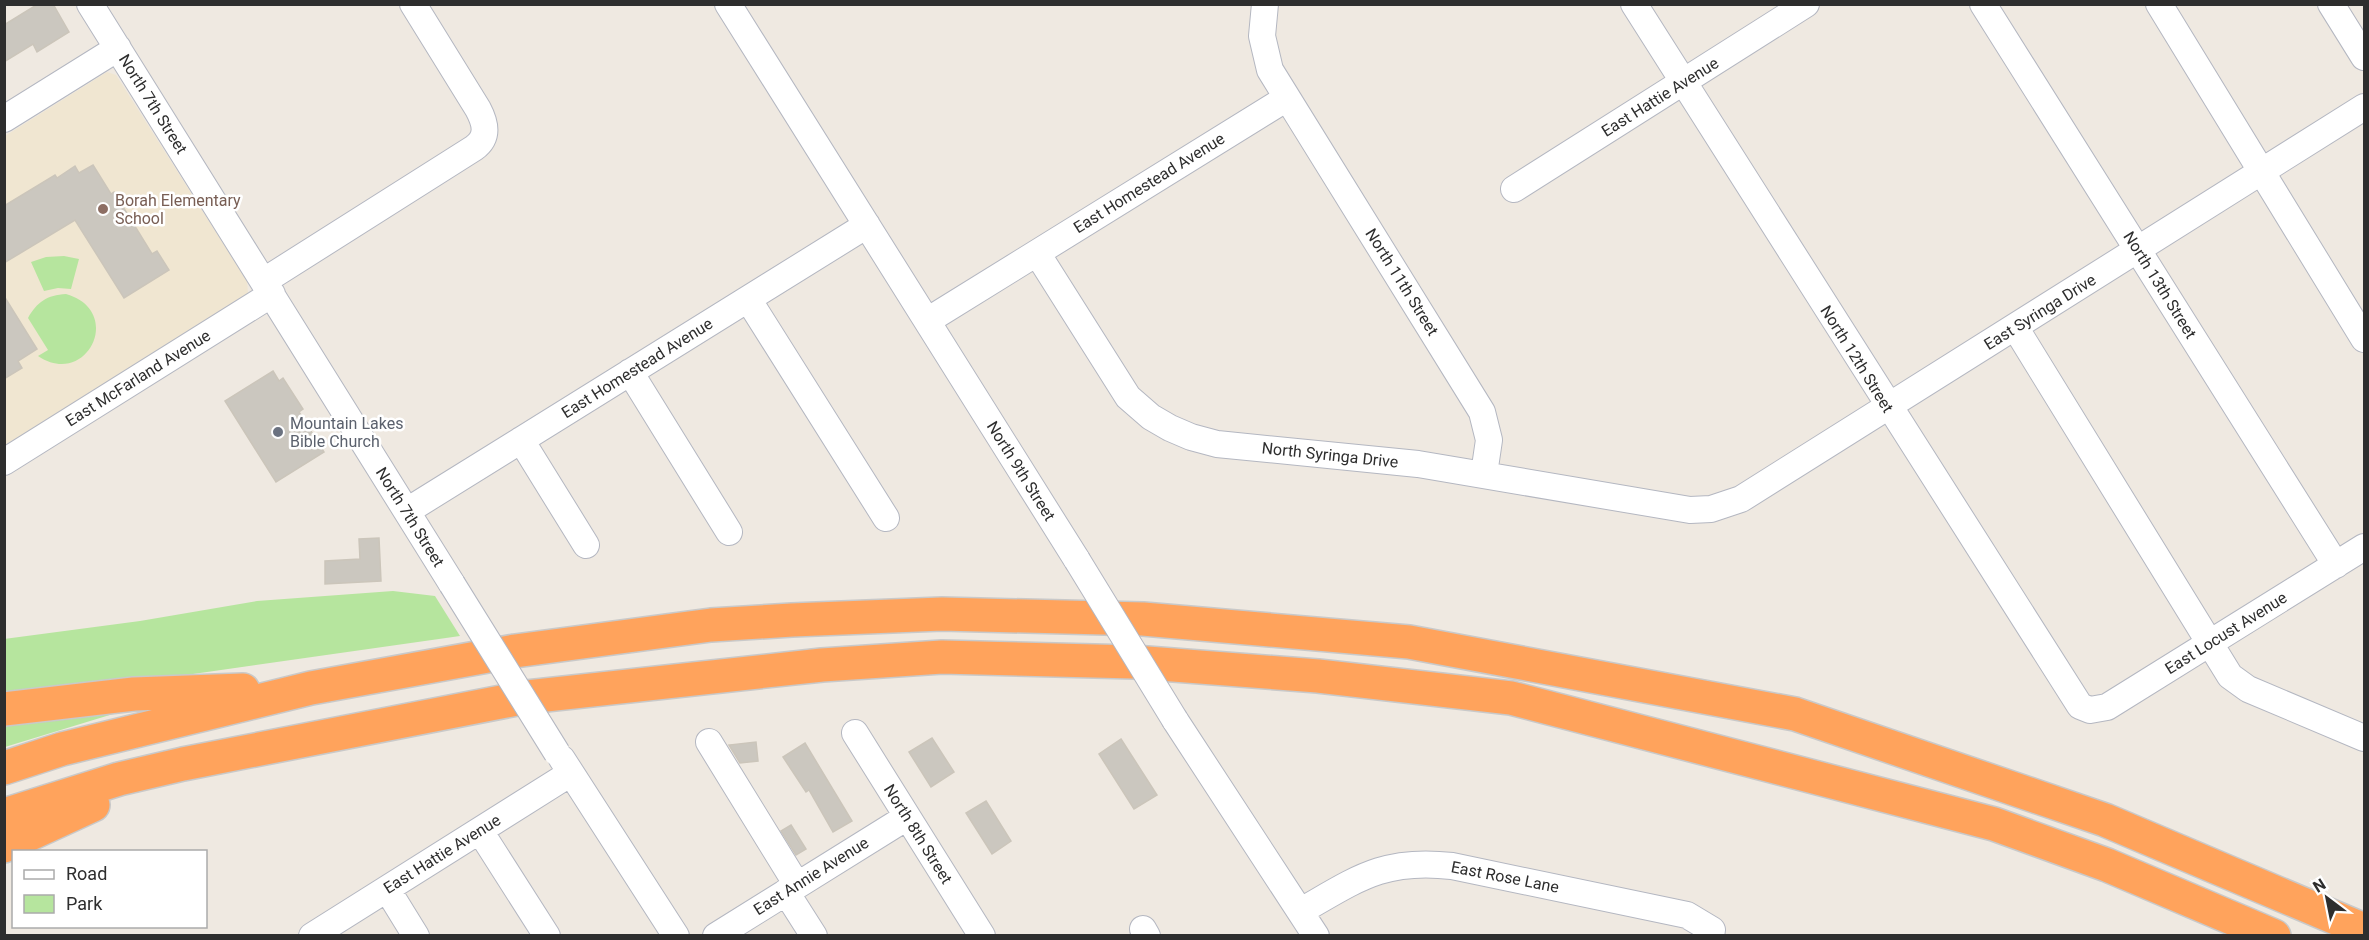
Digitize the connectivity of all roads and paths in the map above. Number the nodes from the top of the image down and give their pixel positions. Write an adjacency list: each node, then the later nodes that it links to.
1 (90, 4): 10 (street, North 7th Street)
2 (413, 4): 21 (street, East McFarland Avenue)
3 (728, 4): 18 (street, North 9th Street)
4 (1265, 4): 13 (street)
5 (1634, 4): 12 (street, North 12th Street)
6 (1806, 4): 12 (street, East Hattie Avenue)
7 (1983, 4): 19 (street, North 13th Street)
8 (2159, 4): 16 (street)
9 (2331, 4): 11 (street)
10 (118, 48): 15 (street); 21 (street, North 7th Street)
11 (2364, 57)
12 (1683, 82): 17 (street, East Hattie Avenue); 27 (street, North 12th Street)
13 (1287, 98): 20 (street, East Homestead Avenue); 30 (street, North 11th Street)
14 (2364, 107): 16 (street, East Syringa Drive)
15 (4, 119)
16 (2262, 172): 19 (street, East Syringa Drive); 25 (street)
17 (1514, 189)
18 (867, 225): 22 (street, East Homestead Avenue); 23 (street, North 9th Street)
19 (2138, 250): 24 (street, East Syringa Drive); 37 (street, North 13th Street)
20 (1037, 253): 23 (street, East Homestead Avenue); 30 (street, North Syringa Drive)
21 (268, 287): 29 (street, East McFarland Avenue); 32 (street, North 7th Street)
22 (748, 299): 26 (street, East Homestead Avenue); 33 (street)
23 (927, 321): 55 (street, North 9th Street, bridge)
24 (2015, 327): 27 (street, East Syringa Drive); 38 (street)
25 (2364, 339)
26 (630, 372): 28 (street, East Homestead Avenue); 34 (street)
27 (1888, 407): 31 (street, East Syringa Drive); 40 (street, North 12th Street)
28 (521, 440): 32 (street, East Homestead Avenue); 35 (street)
29 (4, 462)
30 (1484, 474): 31 (street, North Syringa Drive)
31 (1711, 509)
32 (407, 511): 45 (street, North 7th Street, bridge)
33 (886, 518)
34 (729, 532)
35 (586, 545)
36 (2364, 547): 37 (street, East Locust Avenue)
37 (2336, 565): 38 (street, East Locust Avenue)
38 (2210, 643): 40 (street, East Locust Avenue); 43 (street)
39 (311, 688): 41 (highway); 47 (highway); 52 (highway)
40 (2085, 708)
41 (4, 709)
42 (855, 733): 49 (street, North 8th Street)
43 (2364, 738)
44 (709, 742): 53 (street)
45 (564, 763): 50 (street, East Hattie Avenue); 62 (street, North 7th Street)
46 (183, 764): 48 (highway); 51 (highway); 67 (highway)
47 (4, 768)
48 (4, 815)
49 (907, 817): 53 (street, East Annie Avenue); 65 (street, North 8th Street)
50 (480, 831): 54 (street, East Hattie Avenue); 61 (street)
51 (4, 846)
52 (2235, 873): 56 (highway); 58 (highway)
53 (792, 888): 63 (street, East Annie Avenue); 64 (street)
54 (387, 889): 59 (street, East Hattie Avenue); 60 (street)
55 (1301, 912): 57 (street, East Rose Lane); 66 (street, North 9th Street)
56 (2364, 917)
57 (1712, 930)
58 (2364, 930)
59 (312, 936)
60 (416, 936)
61 (547, 936)
62 (676, 936)
63 (716, 936)
64 (814, 936)
65 (982, 936)
66 (1316, 936)
67 (2274, 936)

